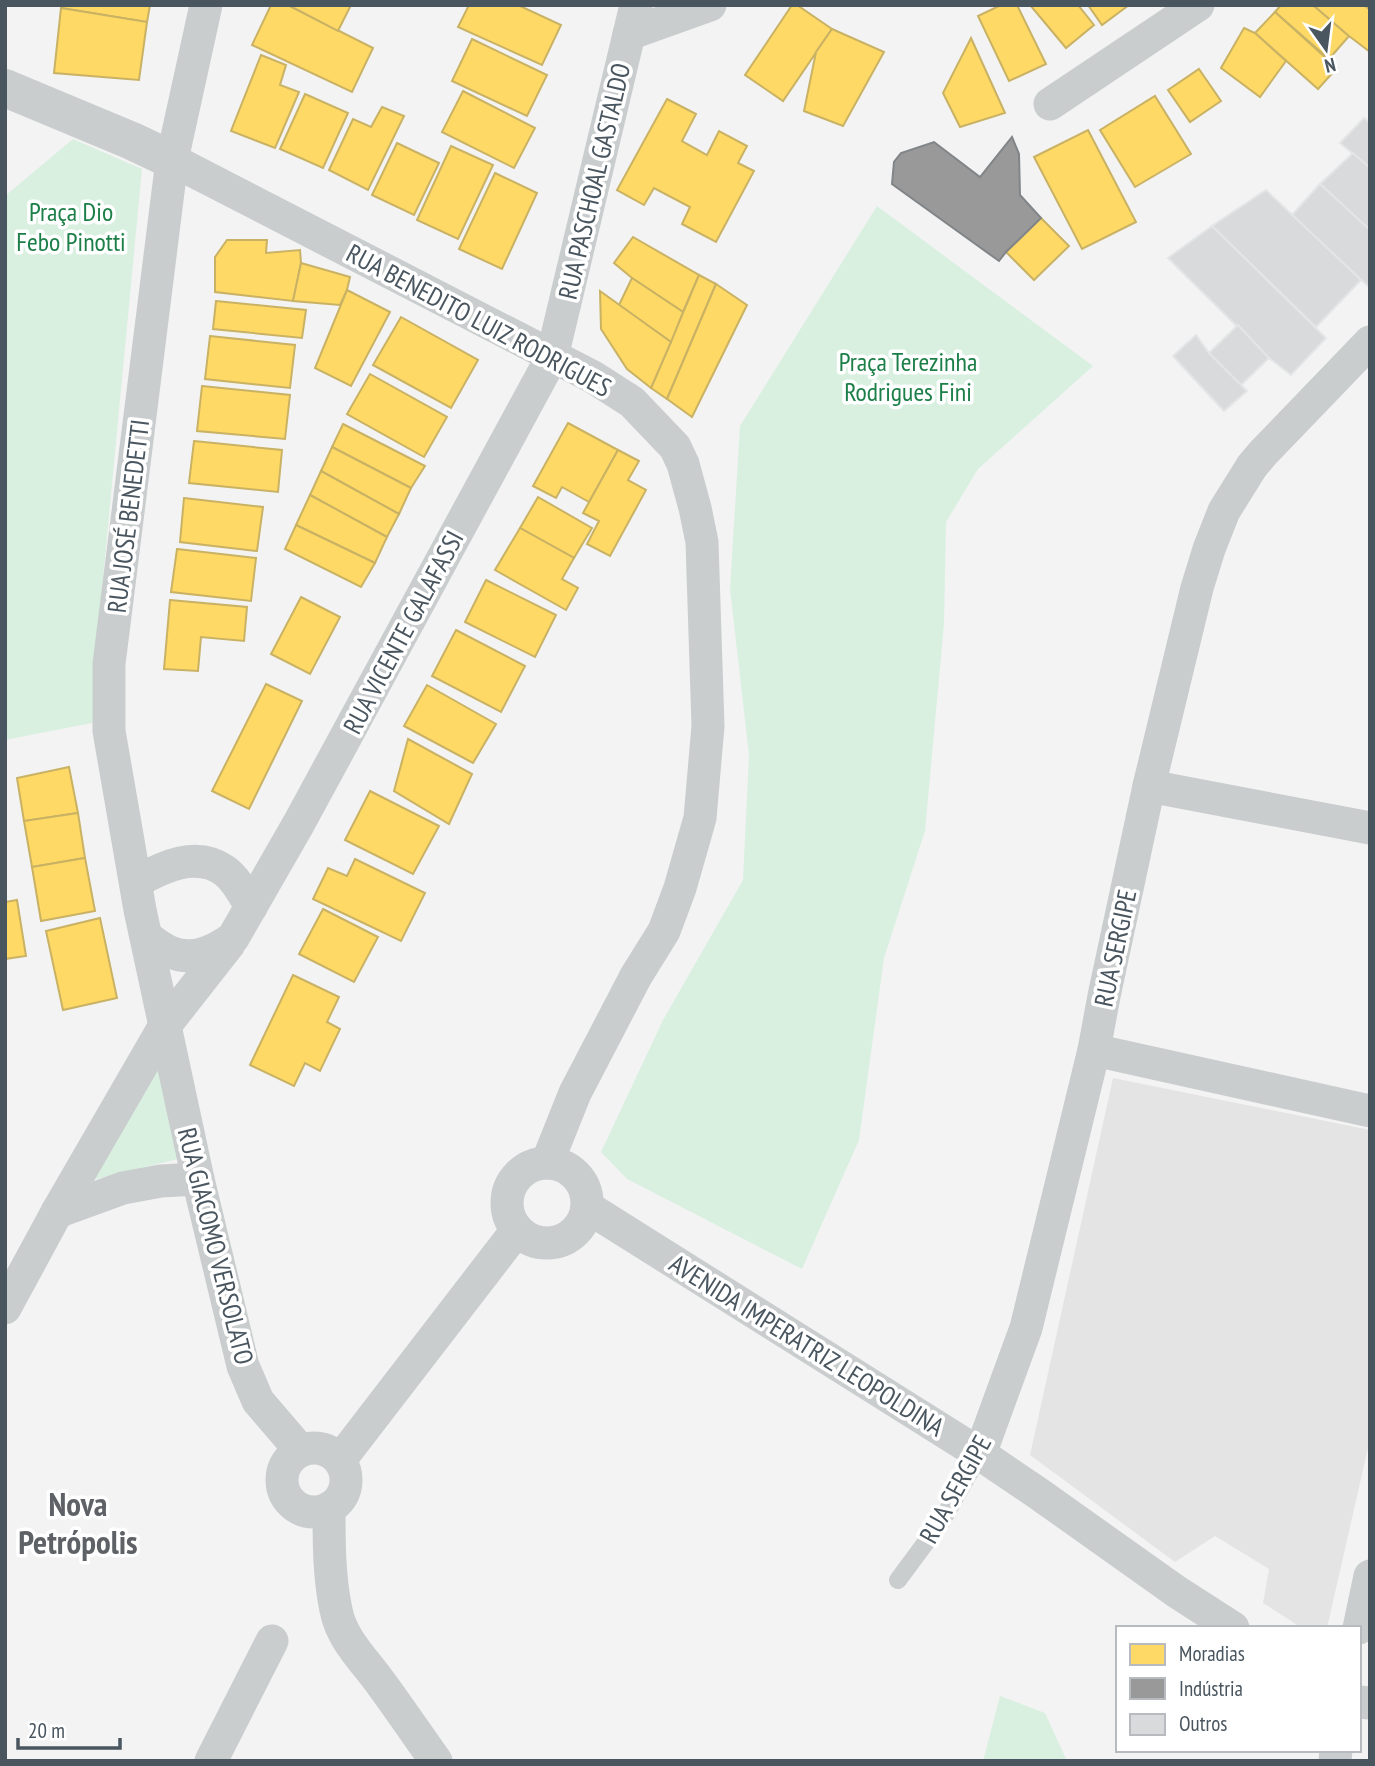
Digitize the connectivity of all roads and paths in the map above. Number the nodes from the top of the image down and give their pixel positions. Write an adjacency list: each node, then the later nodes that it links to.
1 (206, 5): 7 (street, RUA JOSÉ BENEDETTI)
2 (710, 5): 4 (street)
3 (1198, 5): 6 (street)
4 (632, 20): 9 (street, RUA PASCHOAL GASTALDO)
5 (5, 88): 7 (street, RUA BENEDITO LUIZ RODRIGUES)
6 (1050, 104)
7 (172, 160): 9 (street, RUA BENEDITO LUIZ RODRIGUES); 12 (street, RUA JOSÉ BENEDETTI)
8 (1370, 342): 10 (street, RUA SERGIPE)
9 (552, 357): 13 (street, RUA VICENTE GALAFASSI); 19 (street, RUA BENEDITO LUIZ RODRIGUES)
10 (1149, 786): 11 (street); 17 (street, RUA SERGIPE)
11 (1370, 828)
12 (136, 882): 13 (street); 14 (street, RUA JOSÉ BENEDETTI)
13 (251, 907): 15 (street)
14 (146, 936): 15 (street); 16 (street, RUA JOSÉ BENEDETTI)
15 (233, 939): 16 (street)
16 (164, 1027): 20 (street, RUA GIACOMO VERSOLATO); 22 (street)
17 (1094, 1050): 18 (street); 27 (street, RUA SERGIPE)
18 (1370, 1111)
19 (547, 1163): 21 (street); 23 (street)
20 (198, 1179): 22 (street); 26 (street, RUA GIACOMO VERSOLATO)
21 (587, 1206): 23 (street); 27 (street, AVENIDA IMPERATRIZ LEOPOLDINA)
22 (57, 1212): 24 (street)
23 (517, 1230): 28 (street)
24 (14, 1269): 25 (street)
25 (5, 1308)
26 (299, 1450): 28 (street); 29 (street)
27 (980, 1454): 31 (lane, RUA SERGIPE); 32 (street, AVENIDA IMPERATRIZ LEOPOLDINA)
28 (341, 1460): 29 (street)
29 (329, 1508): 36 (street)
30 (1370, 1576): 33 (street)
31 (898, 1580)
32 (1230, 1626)
33 (1359, 1626)
34 (272, 1641): 35 (street)
35 (211, 1761)
36 (436, 1761)

